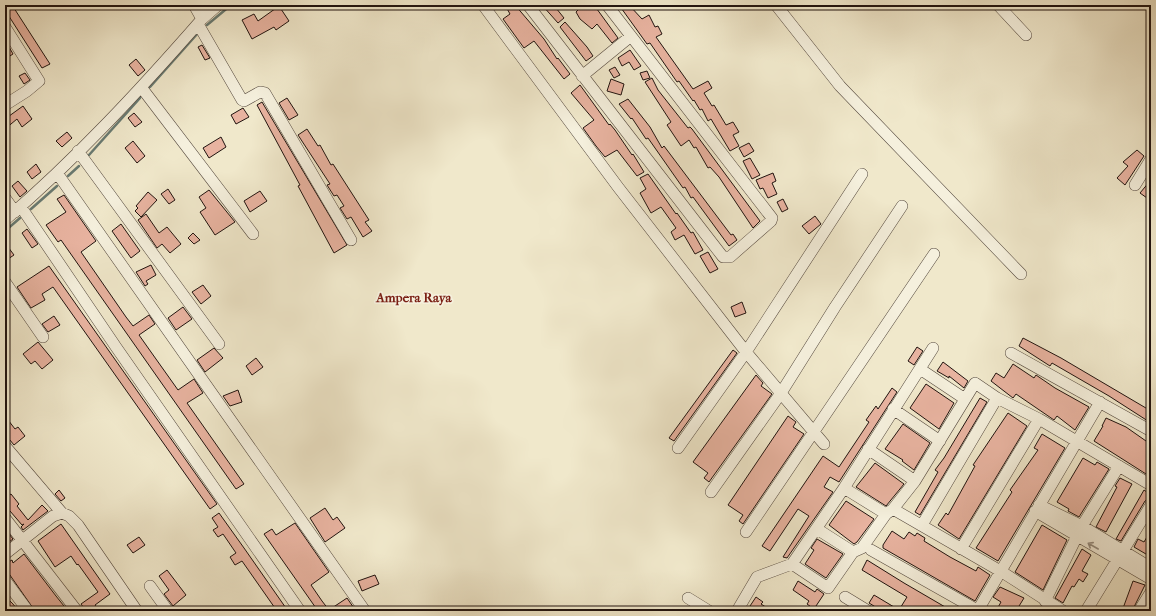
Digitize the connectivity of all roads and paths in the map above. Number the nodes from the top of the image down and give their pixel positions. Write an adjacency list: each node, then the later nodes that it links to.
1 (194, 5): 8 (street)
2 (218, 5): 8 (street)
3 (483, 5): 32 (street)
4 (528, 5): 12 (street)
5 (607, 5): 11 (street)
6 (776, 5): 27 (street)
7 (998, 5): 10 (street)
8 (200, 22): 13 (street); 25 (street)
9 (5, 27): 14 (street)
10 (1026, 35)
11 (631, 36): 12 (street); 12 (street)
12 (582, 76)
13 (140, 87): 15 (street); 24 (street)
14 (5, 105)
15 (78, 151): 17 (street); 30 (street)
16 (1151, 159): 19 (street)
17 (57, 173): 22 (street); 85 (street)
18 (862, 174): 32 (street)
19 (1134, 185)
20 (5, 198): 22 (street)
21 (902, 206): 35 (street)
22 (18, 209): 23 (street); 84 (street)
23 (5, 220)
24 (253, 234)
25 (352, 240)
26 (934, 254): 42 (street)
27 (1021, 274)
28 (5, 282): 29 (street)
29 (43, 337)
30 (219, 344)
31 (933, 348): 34 (street)
32 (746, 352): 35 (street); 47 (street)
33 (1011, 353): 38 (street)
34 (920, 370): 37 (street); 39 (street)
35 (781, 393): 42 (street); 53 (street)
36 (997, 398): 37 (street); 40 (street); 59 (street)
37 (965, 399): 43 (street)
38 (1100, 402): 41 (street); 44 (street)
39 (893, 409): 43 (street); 48 (street)
40 (1039, 419): 44 (street); 65 (street)
41 (1151, 431)
42 (815, 432): 45 (street); 62 (street)
43 (940, 440): 50 (street)
44 (1076, 442): 49 (street); 55 (street)
45 (824, 444)
46 (5, 446): 57 (street)
47 (678, 448)
48 (868, 450): 50 (street); 52 (street)
49 (1119, 466): 51 (street); 60 (street)
50 (915, 481): 56 (street)
51 (1151, 485)
52 (844, 488): 56 (street); 61 (street)
53 (710, 492)
54 (1151, 505): 69 (street)
55 (1037, 508): 60 (street); 63 (street); 72 (street)
56 (889, 512): 59 (street); 67 (street)
57 (62, 513): 64 (street); 82 (street)
58 (5, 518): 64 (street)
59 (922, 525): 65 (street)
60 (1082, 526): 63 (street); 69 (street)
61 (817, 530): 67 (street); 70 (street)
62 (746, 532)
63 (1077, 537): 69 (street, one-way to 63); 79 (street)
64 (23, 539): 68 (street); 81 (street)
65 (961, 549): 72 (street)
66 (871, 550): 89 (street)
67 (853, 552): 70 (street)
68 (5, 554)
69 (1120, 556): 71 (street); 73 (street); 91 (street)
70 (792, 564): 87 (street)
71 (1151, 568)
72 (1002, 572): 79 (street); 89 (street)
73 (1151, 579)
74 (5, 580): 80 (street)
75 (150, 586): 83 (street)
76 (1151, 592): 92 (street)
77 (845, 597): 88 (street)
78 (688, 598): 86 (street)
79 (1045, 600): 90 (street)
80 (28, 611)
81 (77, 611)
82 (137, 611)
83 (168, 611)
84 (300, 611)
85 (365, 611)
86 (708, 611)
87 (737, 611)
88 (868, 611)
89 (979, 611)
90 (1063, 611)
91 (1086, 611)
92 (1140, 611)

